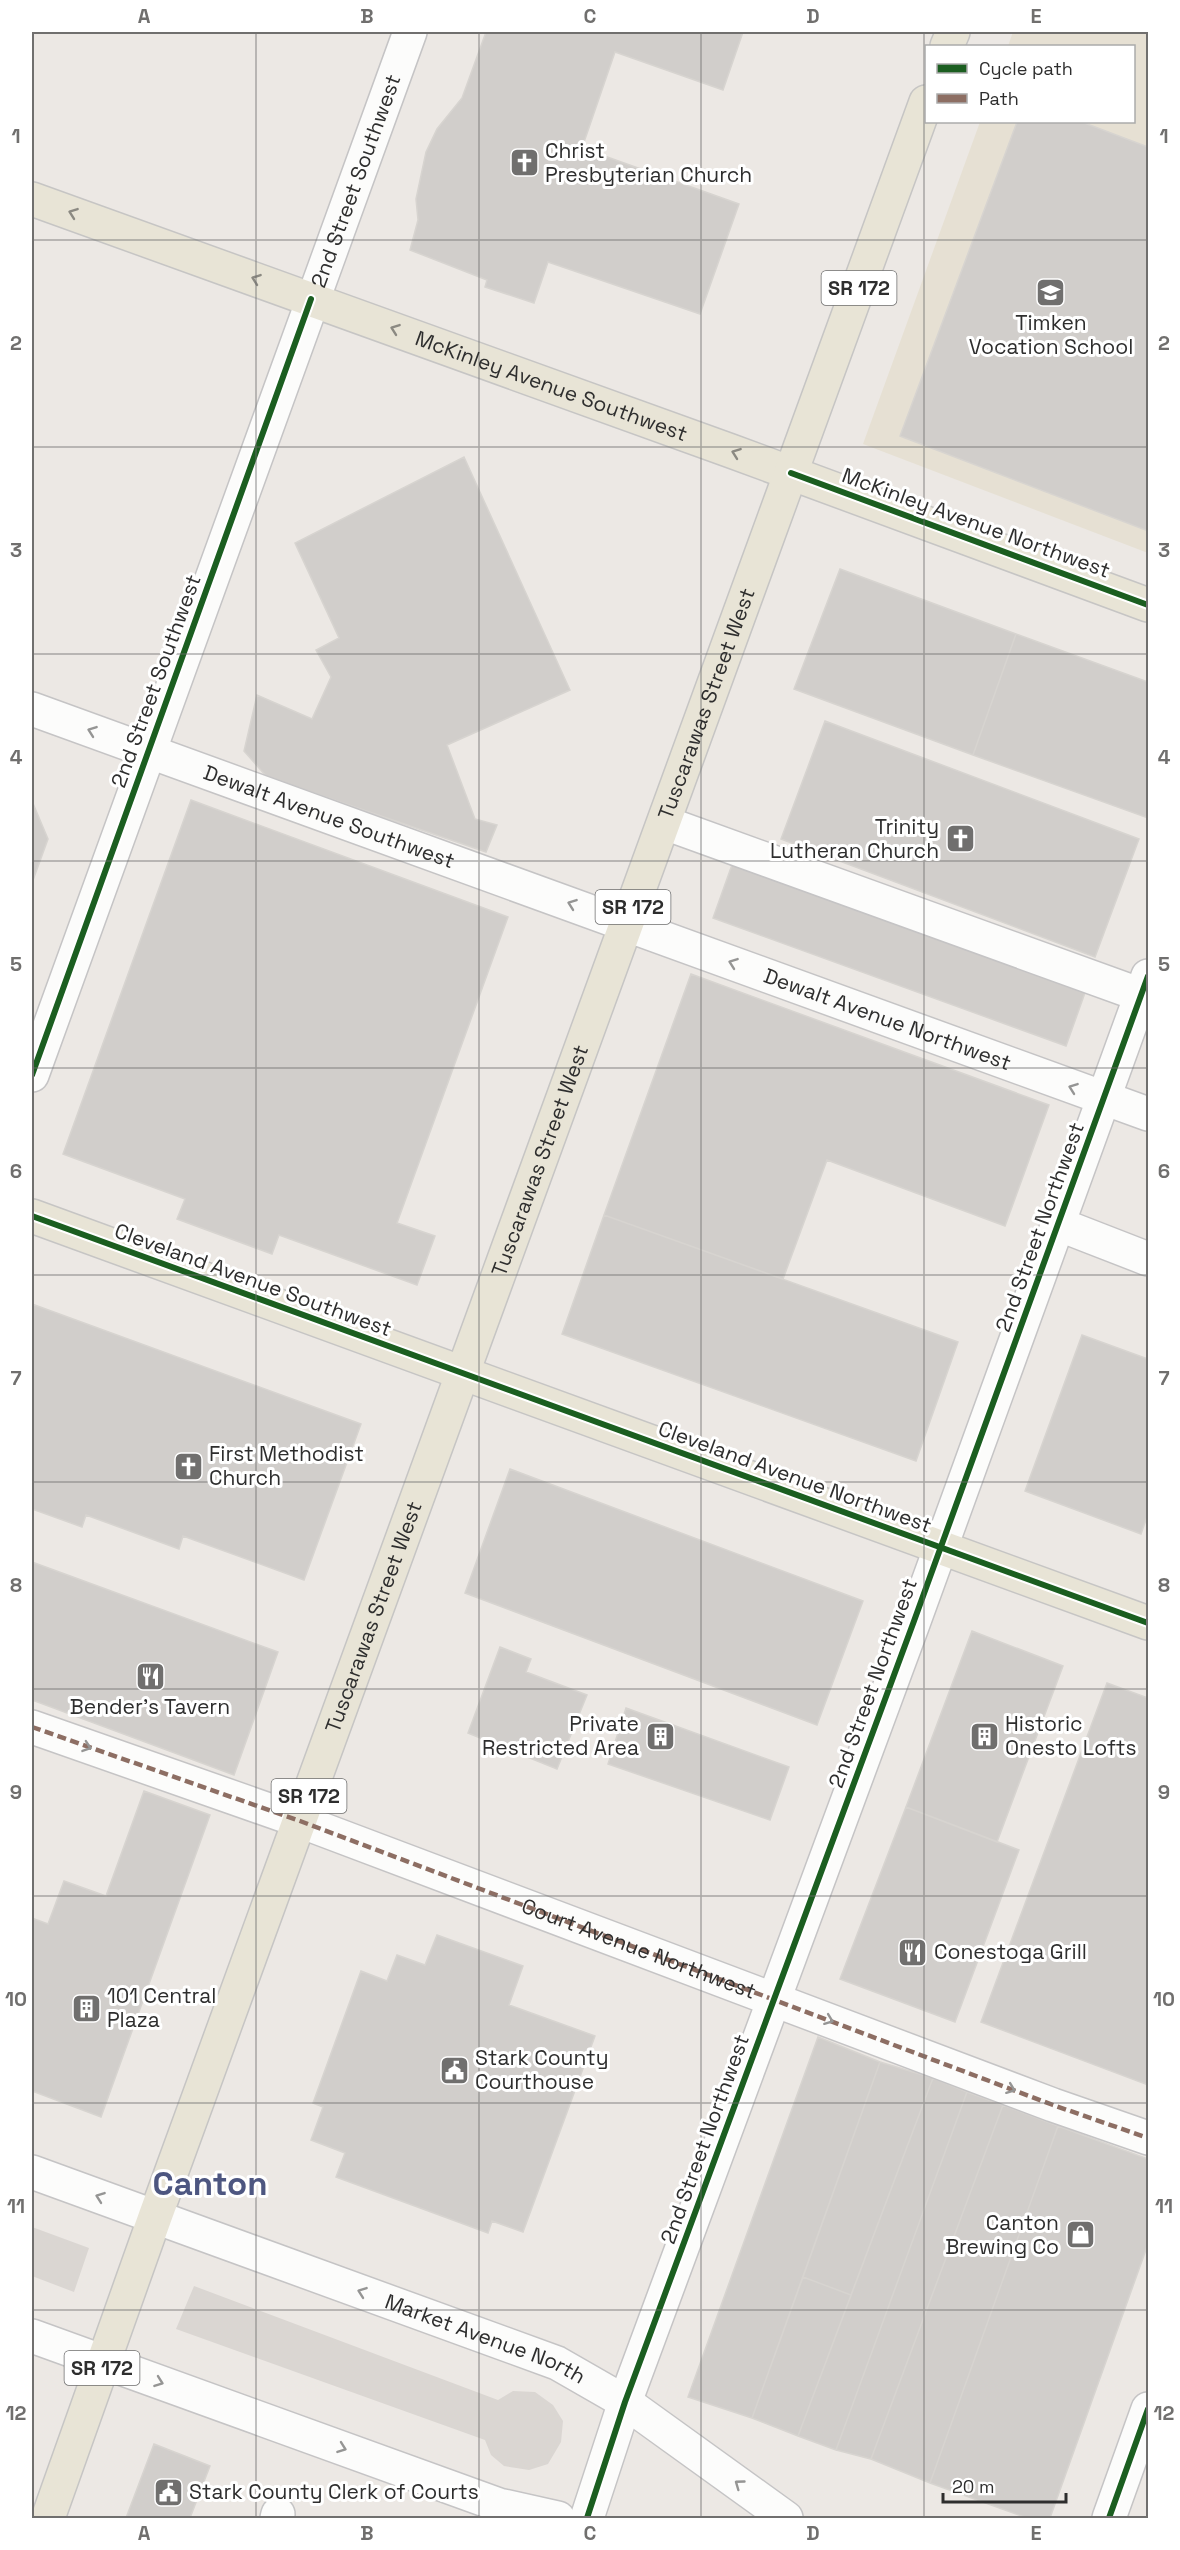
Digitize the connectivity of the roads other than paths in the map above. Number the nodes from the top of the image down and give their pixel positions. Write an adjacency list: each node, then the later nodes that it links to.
1 (410, 32): 4 (street, 2nd Street Southwest)
2 (925, 107): 5 (main road, Tuscarawas Street West / SR 172)
3 (32, 199): 4 (main road, McKinley Avenue Southwest, one-way to 3)
4 (311, 299): 5 (main road, McKinley Avenue Southwest, one-way to 4); 8 (street, 2nd Street Southwest)
5 (791, 473): 6 (main road, McKinley Avenue Northwest); 9 (main road, Tuscarawas Street West / SR 172)
6 (1149, 605)
7 (32, 709): 8 (street, Dewalt Avenue Southwest, one-way to 7)
8 (148, 751): 10 (street, Dewalt Avenue Southwest, one-way to 8); 12 (street, 2nd Street Southwest)
9 (665, 823): 10 (main road, Tuscarawas Street West / SR 172); 11 (street)
10 (627, 924): 13 (street, Dewalt Avenue Northwest, one-way to 10); 18 (main road, Tuscarawas Street West / SR 172)
11 (1145, 986): 13 (street, 2nd Street Northwest)
12 (32, 1075)
13 (1104, 1100): 14 (street, Dewalt Avenue Northwest); 16 (street, 2nd Street Northwest)
14 (1149, 1114)
15 (32, 1216): 18 (main road, Cleveland Avenue Southwest)
16 (1058, 1224): 17 (street); 19 (street, 2nd Street Northwest)
17 (1149, 1259)
18 (463, 1374): 19 (main road, Cleveland Avenue Northwest); 22 (main road, Tuscarawas Street West / SR 172)
19 (939, 1547): 20 (main road, Cleveland Avenue Northwest); 23 (street, 2nd Street Northwest)
20 (1149, 1623)
21 (32, 1727): 22 (street, Court Avenue Northwest, one-way to 22)
22 (300, 1821): 23 (street, Court Avenue Northwest); 26 (main road, Tuscarawas Street West / SR 172)
23 (774, 2000): 24 (street, Court Avenue Northwest, one-way to 24); 29 (street, 2nd Street Northwest)
24 (1149, 2138)
25 (32, 2172): 26 (street, Market Avenue North, one-way to 25)
26 (155, 2217): 28 (main road, SR 172); 29 (street, Market Avenue North, one-way to 26)
27 (32, 2336): 28 (street)
28 (104, 2362): 31 (main road, SR 172); 32 (street, one-way to 32)
29 (625, 2402): 33 (street, 2nd Street Northwest); 34 (street, Market Avenue North, one-way to 29)
30 (1149, 2409): 35 (street)
31 (48, 2518)
32 (558, 2518)
33 (587, 2518)
34 (786, 2518)
35 (1109, 2518)

